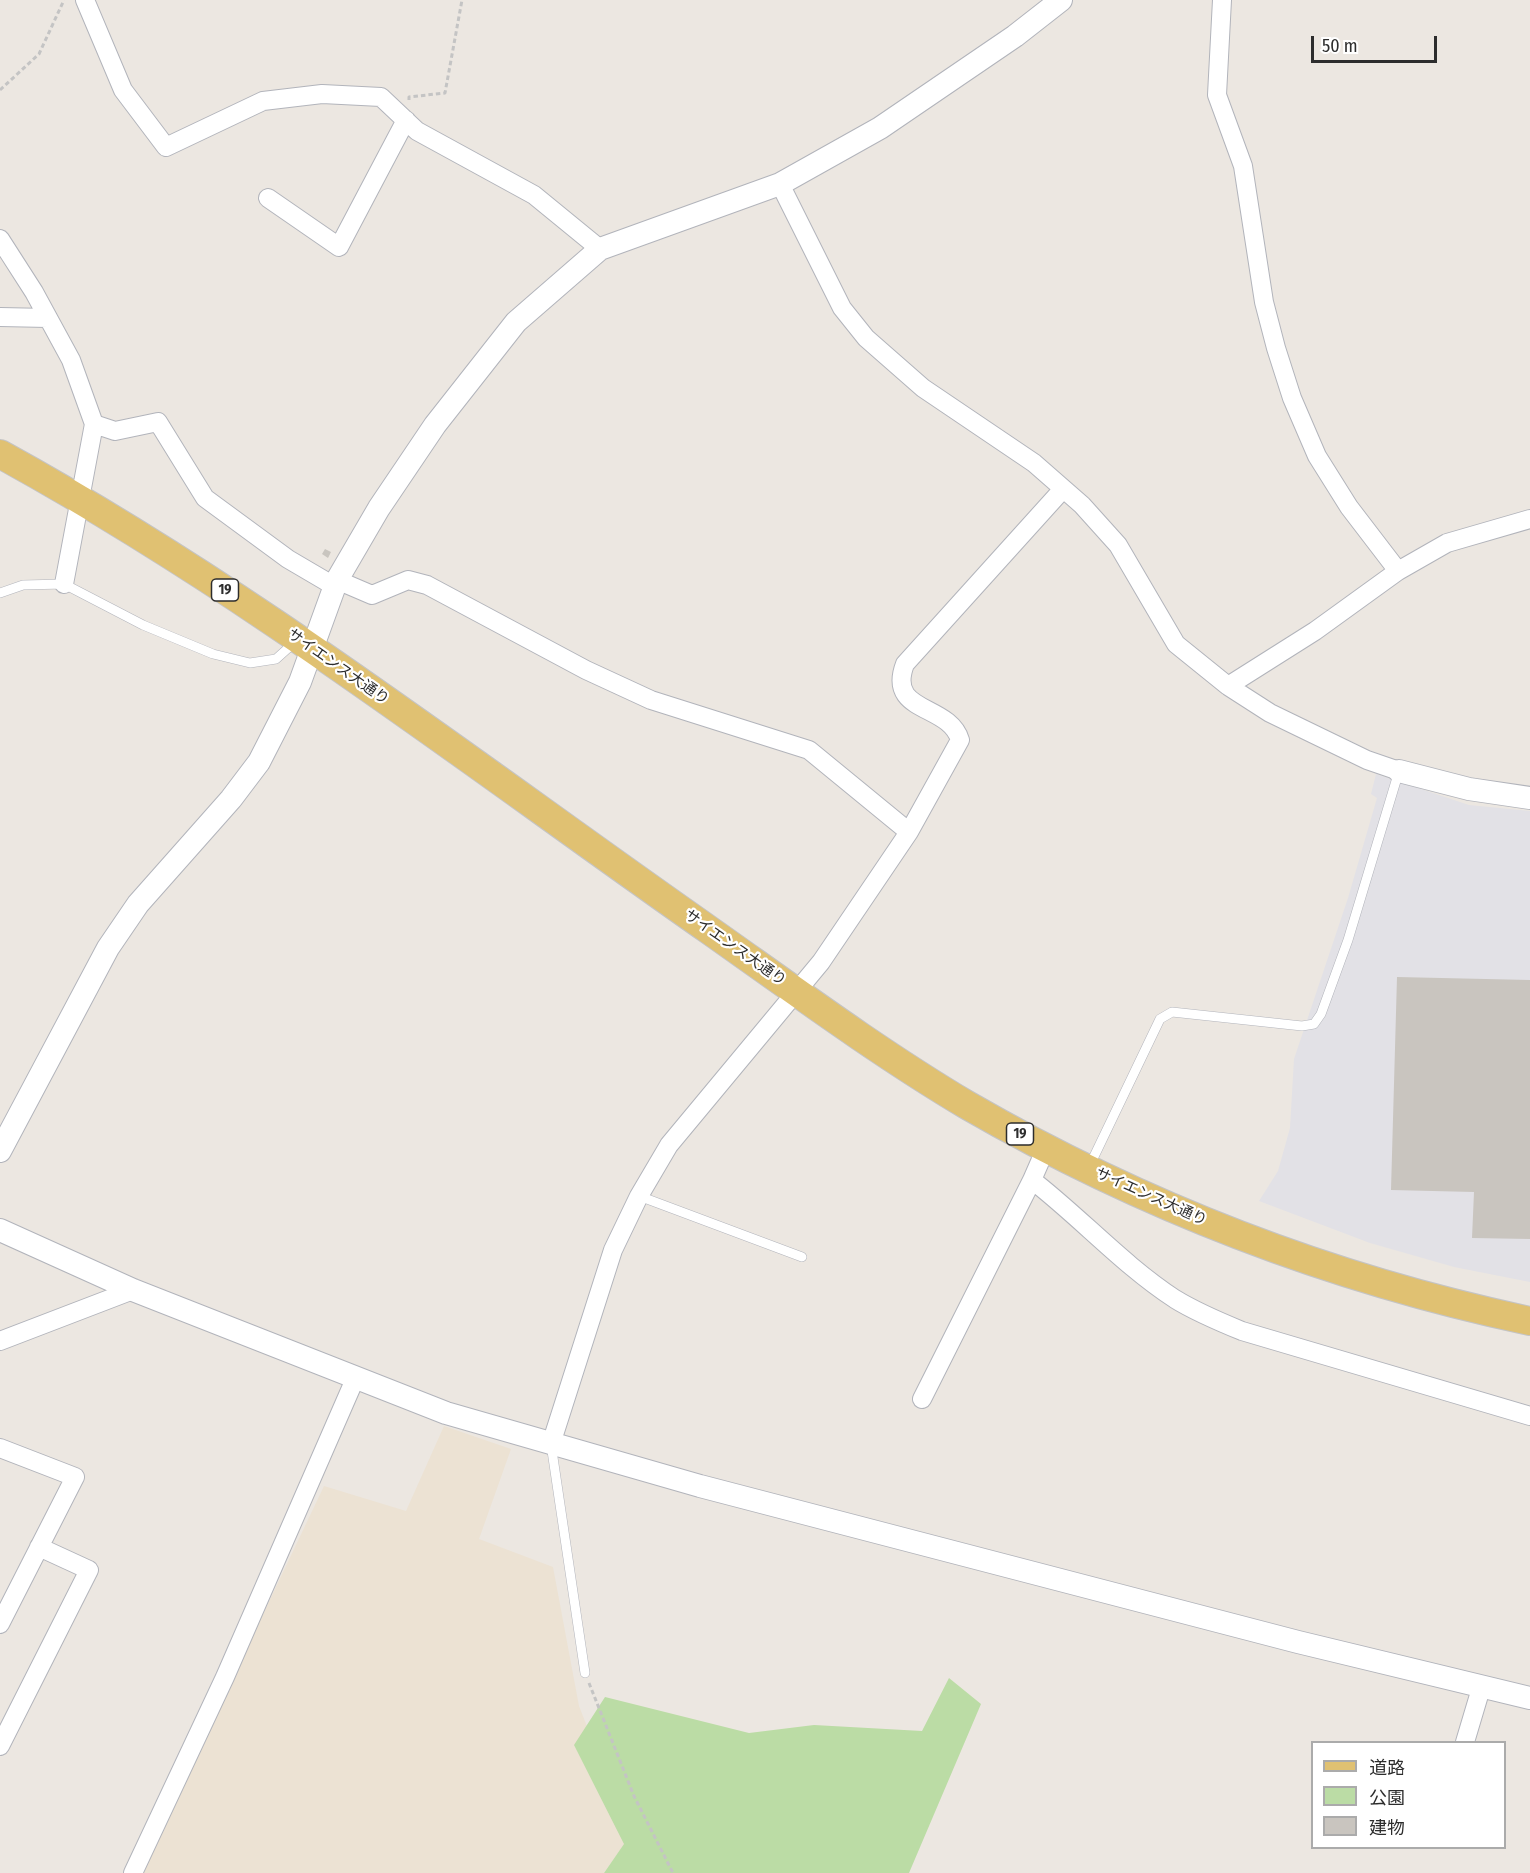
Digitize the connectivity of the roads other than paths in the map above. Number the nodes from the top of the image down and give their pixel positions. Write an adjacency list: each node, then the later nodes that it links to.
1 (85, 0): 4 (street)
2 (1060, 0): 5 (street)
3 (1222, 0): 16 (street)
4 (406, 120): 6 (street); 8 (street)
5 (780, 184): 8 (street); 13 (street)
6 (267, 198)
7 (0, 239): 10 (street)
8 (600, 249): 17 (street)
9 (0, 317): 10 (street)
10 (48, 318): 11 (street)
11 (94, 424): 14 (street); 17 (street)
12 (0, 454): 14 (main road, サイエンス大通り / 19)
13 (1063, 489): 21 (street); 24 (street)
14 (81, 499): 18 (street); 20 (main road, サイエンス大通り / 19)
15 (1530, 519): 16 (street)
16 (1398, 571): 21 (street)
17 (335, 583): 20 (street); 24 (street)
18 (64, 584): 19 (lane); 20 (lane)
19 (0, 593)
20 (306, 644): 25 (main road, サイエンス大通り / 19); 27 (street)
21 (1228, 686): 22 (street)
22 (1399, 771): 23 (street); 28 (lane)
23 (1530, 798)
24 (909, 831): 25 (street)
25 (798, 992): 26 (main road, サイエンス大通り / 19); 30 (street)
26 (1046, 1148): 28 (main road, サイエンス大通り / 19); 29 (street)
27 (0, 1151)
28 (1088, 1169): 34 (main road, サイエンス大通り / 19)
29 (1032, 1180): 37 (street); 38 (street)
30 (639, 1196): 32 (lane); 39 (street)
31 (0, 1230): 33 (street)
32 (802, 1257)
33 (133, 1290): 35 (street); 36 (street)
34 (1530, 1321)
35 (0, 1341)
36 (355, 1379): 39 (street); 48 (street)
37 (922, 1399)
38 (1530, 1416)
39 (551, 1444): 43 (lane); 44 (street)
40 (0, 1448): 41 (street)
41 (39, 1547): 42 (street); 47 (street)
42 (0, 1624)
43 (585, 1673)
44 (1482, 1685): 45 (street); 46 (street)
45 (1530, 1698)
46 (1467, 1741)
47 (0, 1746)
48 (133, 1873)

